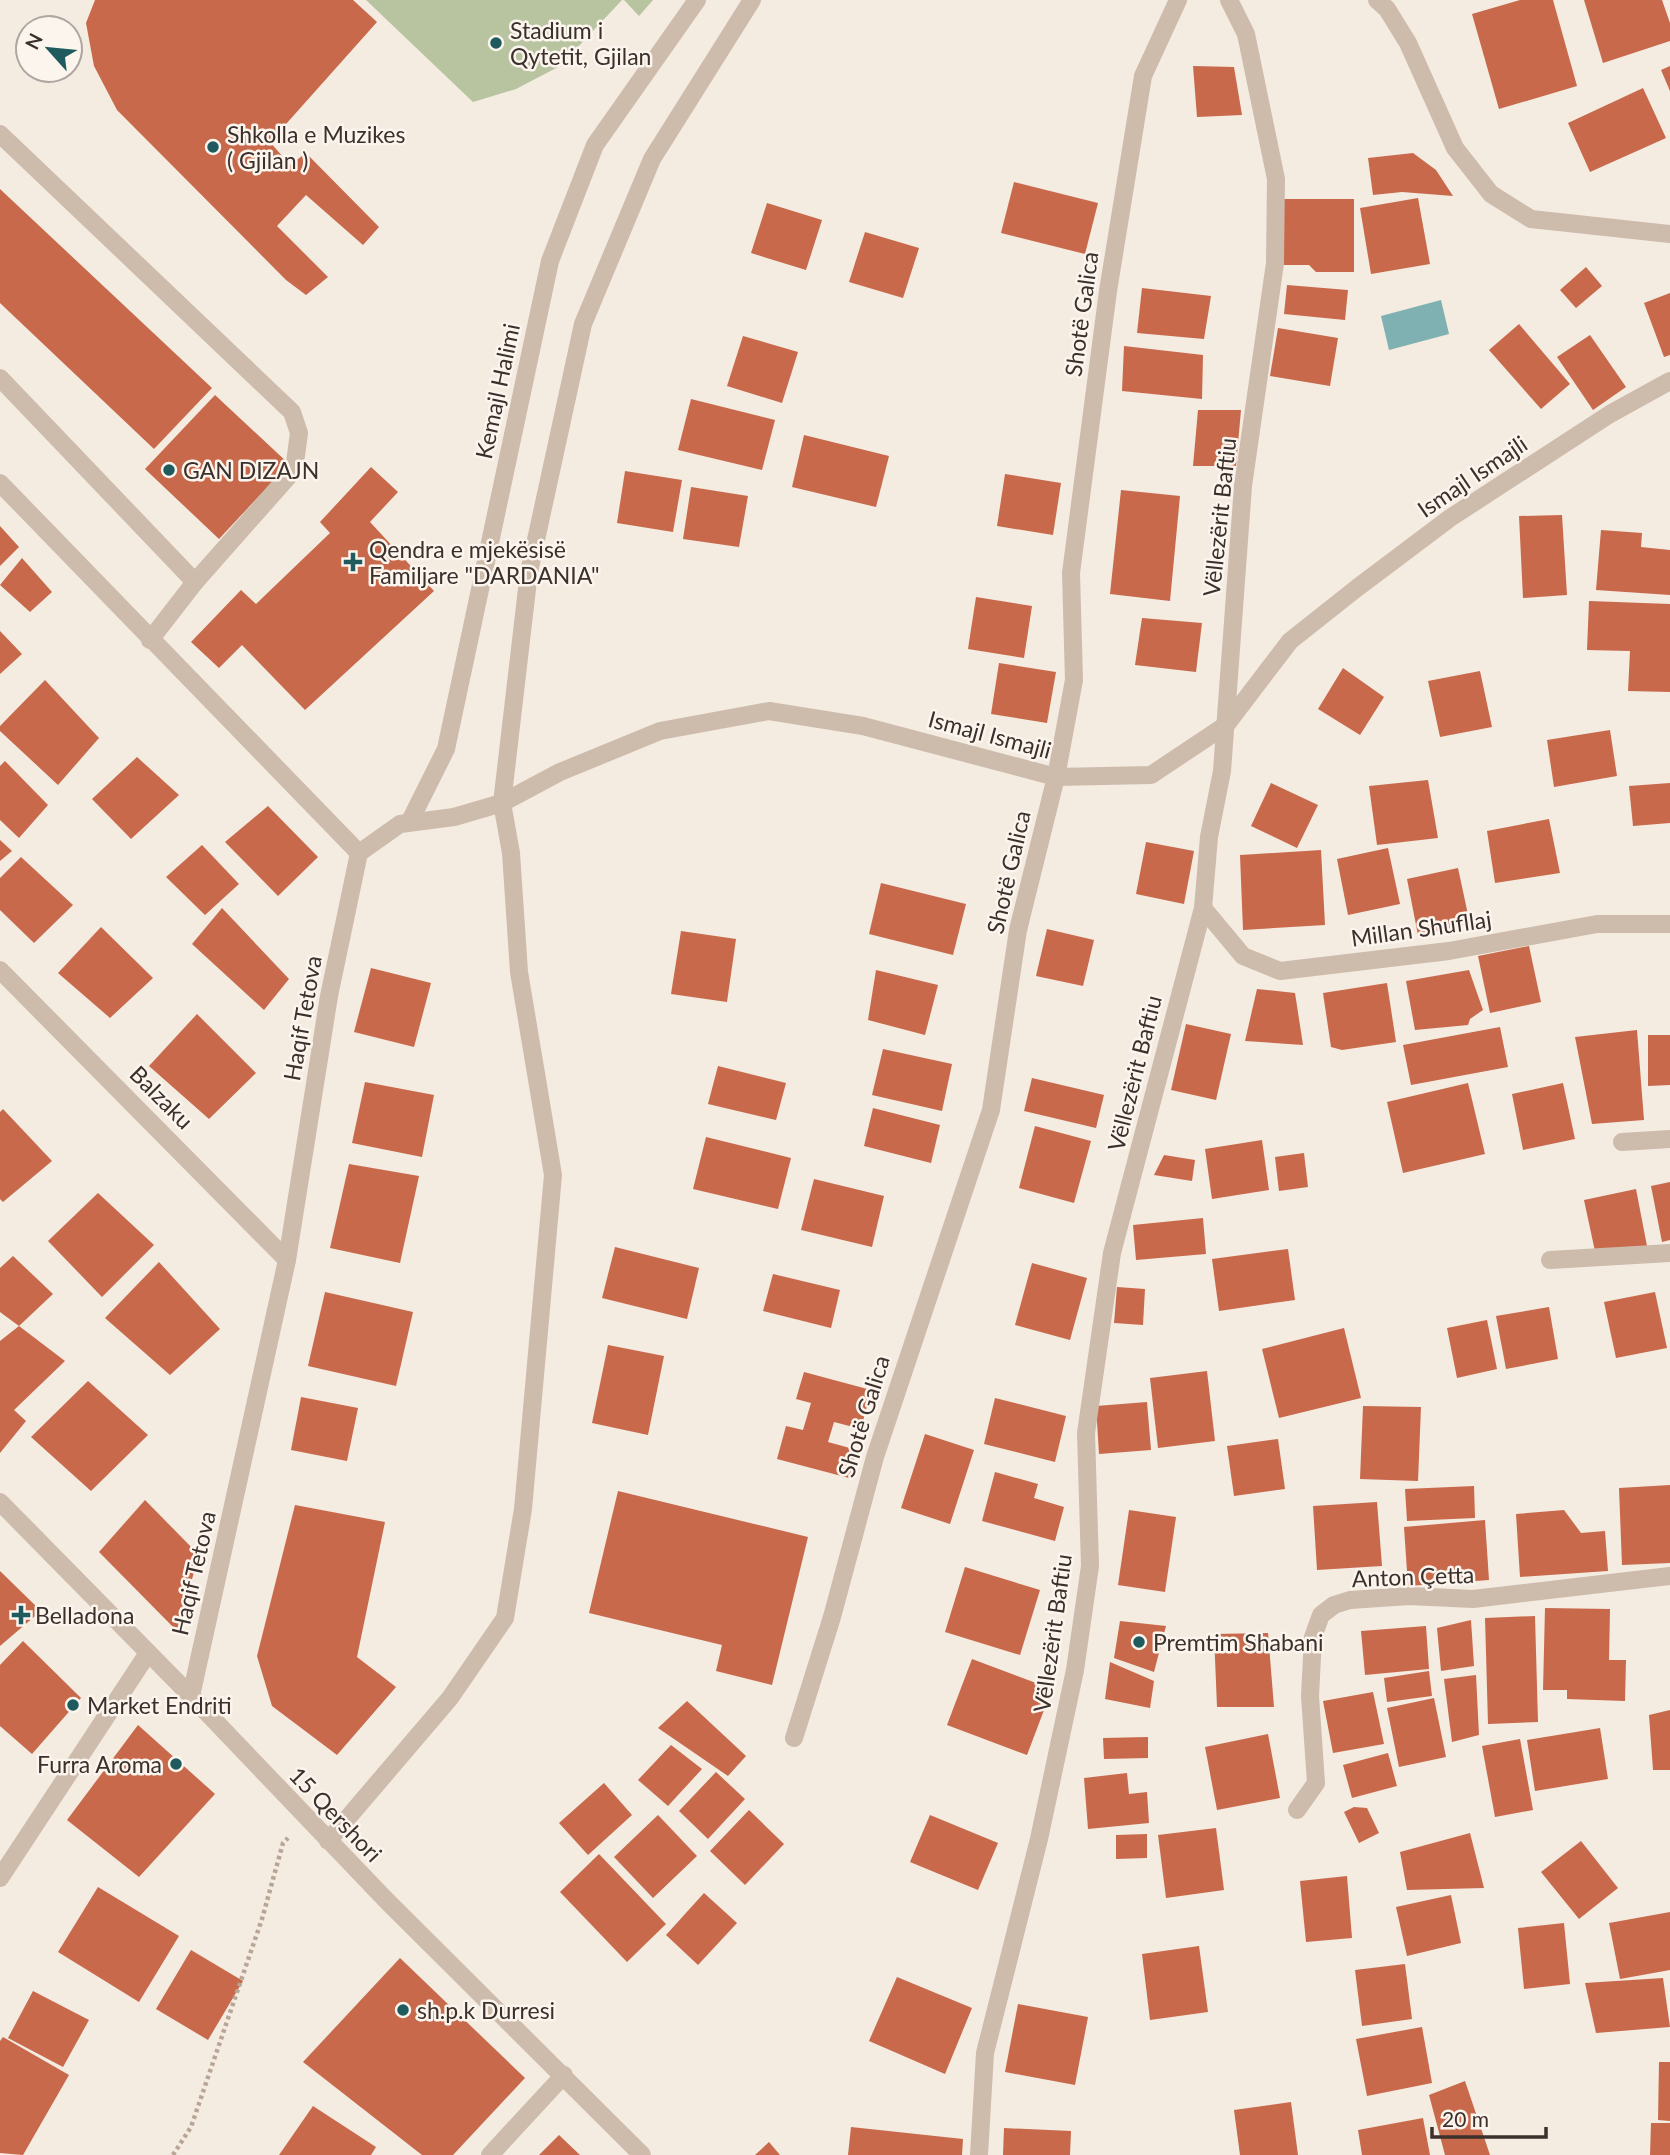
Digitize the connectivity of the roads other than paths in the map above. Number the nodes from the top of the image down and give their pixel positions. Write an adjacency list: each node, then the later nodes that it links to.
1 (697, 0): 16 (street, Kemajl Halimi)
2 (752, 0): 15 (street)
3 (1178, 0): 14 (street, Shotë Galica)
4 (1229, 0): 13 (street, Vëllezërit Baftiu)
5 (1377, 0): 7 (street)
6 (0, 134): 11 (street)
7 (1670, 234)
8 (0, 378): 11 (street)
9 (1670, 381): 13 (street, Ismajl Ismajli)
10 (0, 483): 12 (street)
11 (195, 582): 12 (street)
12 (150, 640): 17 (street)
13 (1226, 725): 14 (street, Ismajl Ismajli); 18 (street, Vëllezërit Baftiu)
14 (1056, 777): 15 (street, Ismajl Ismajli); 30 (street, Shotë Galica)
15 (502, 803): 16 (street, Ismajl Ismajli); 32 (street)
16 (410, 821): 17 (street, Ismajl Ismajli)
17 (359, 852): 24 (street, Haqif Tetova)
18 (1203, 908): 19 (street, Millan Shufllaj); 37 (street, Vëllezërit Baftiu)
19 (1670, 924)
20 (0, 970): 24 (street, Balzaku)
21 (1670, 1139): 22 (street)
22 (1622, 1142)
23 (1670, 1253): 25 (street)
24 (288, 1260): 29 (street, Haqif Tetova)
25 (1550, 1260)
26 (0, 1503): 28 (street, 15 Qershori)
27 (1670, 1576): 31 (street, Anton Çetta)
28 (148, 1653): 29 (street, 15 Qershori); 33 (street)
29 (191, 1696): 32 (street, 15 Qershori)
30 (794, 1738)
31 (1297, 1810)
32 (328, 1841): 34 (street, 15 Qershori)
33 (0, 1878)
34 (564, 2075): 35 (street); 36 (street, 15 Qershori)
35 (490, 2155)
36 (642, 2155)
37 (979, 2155)

